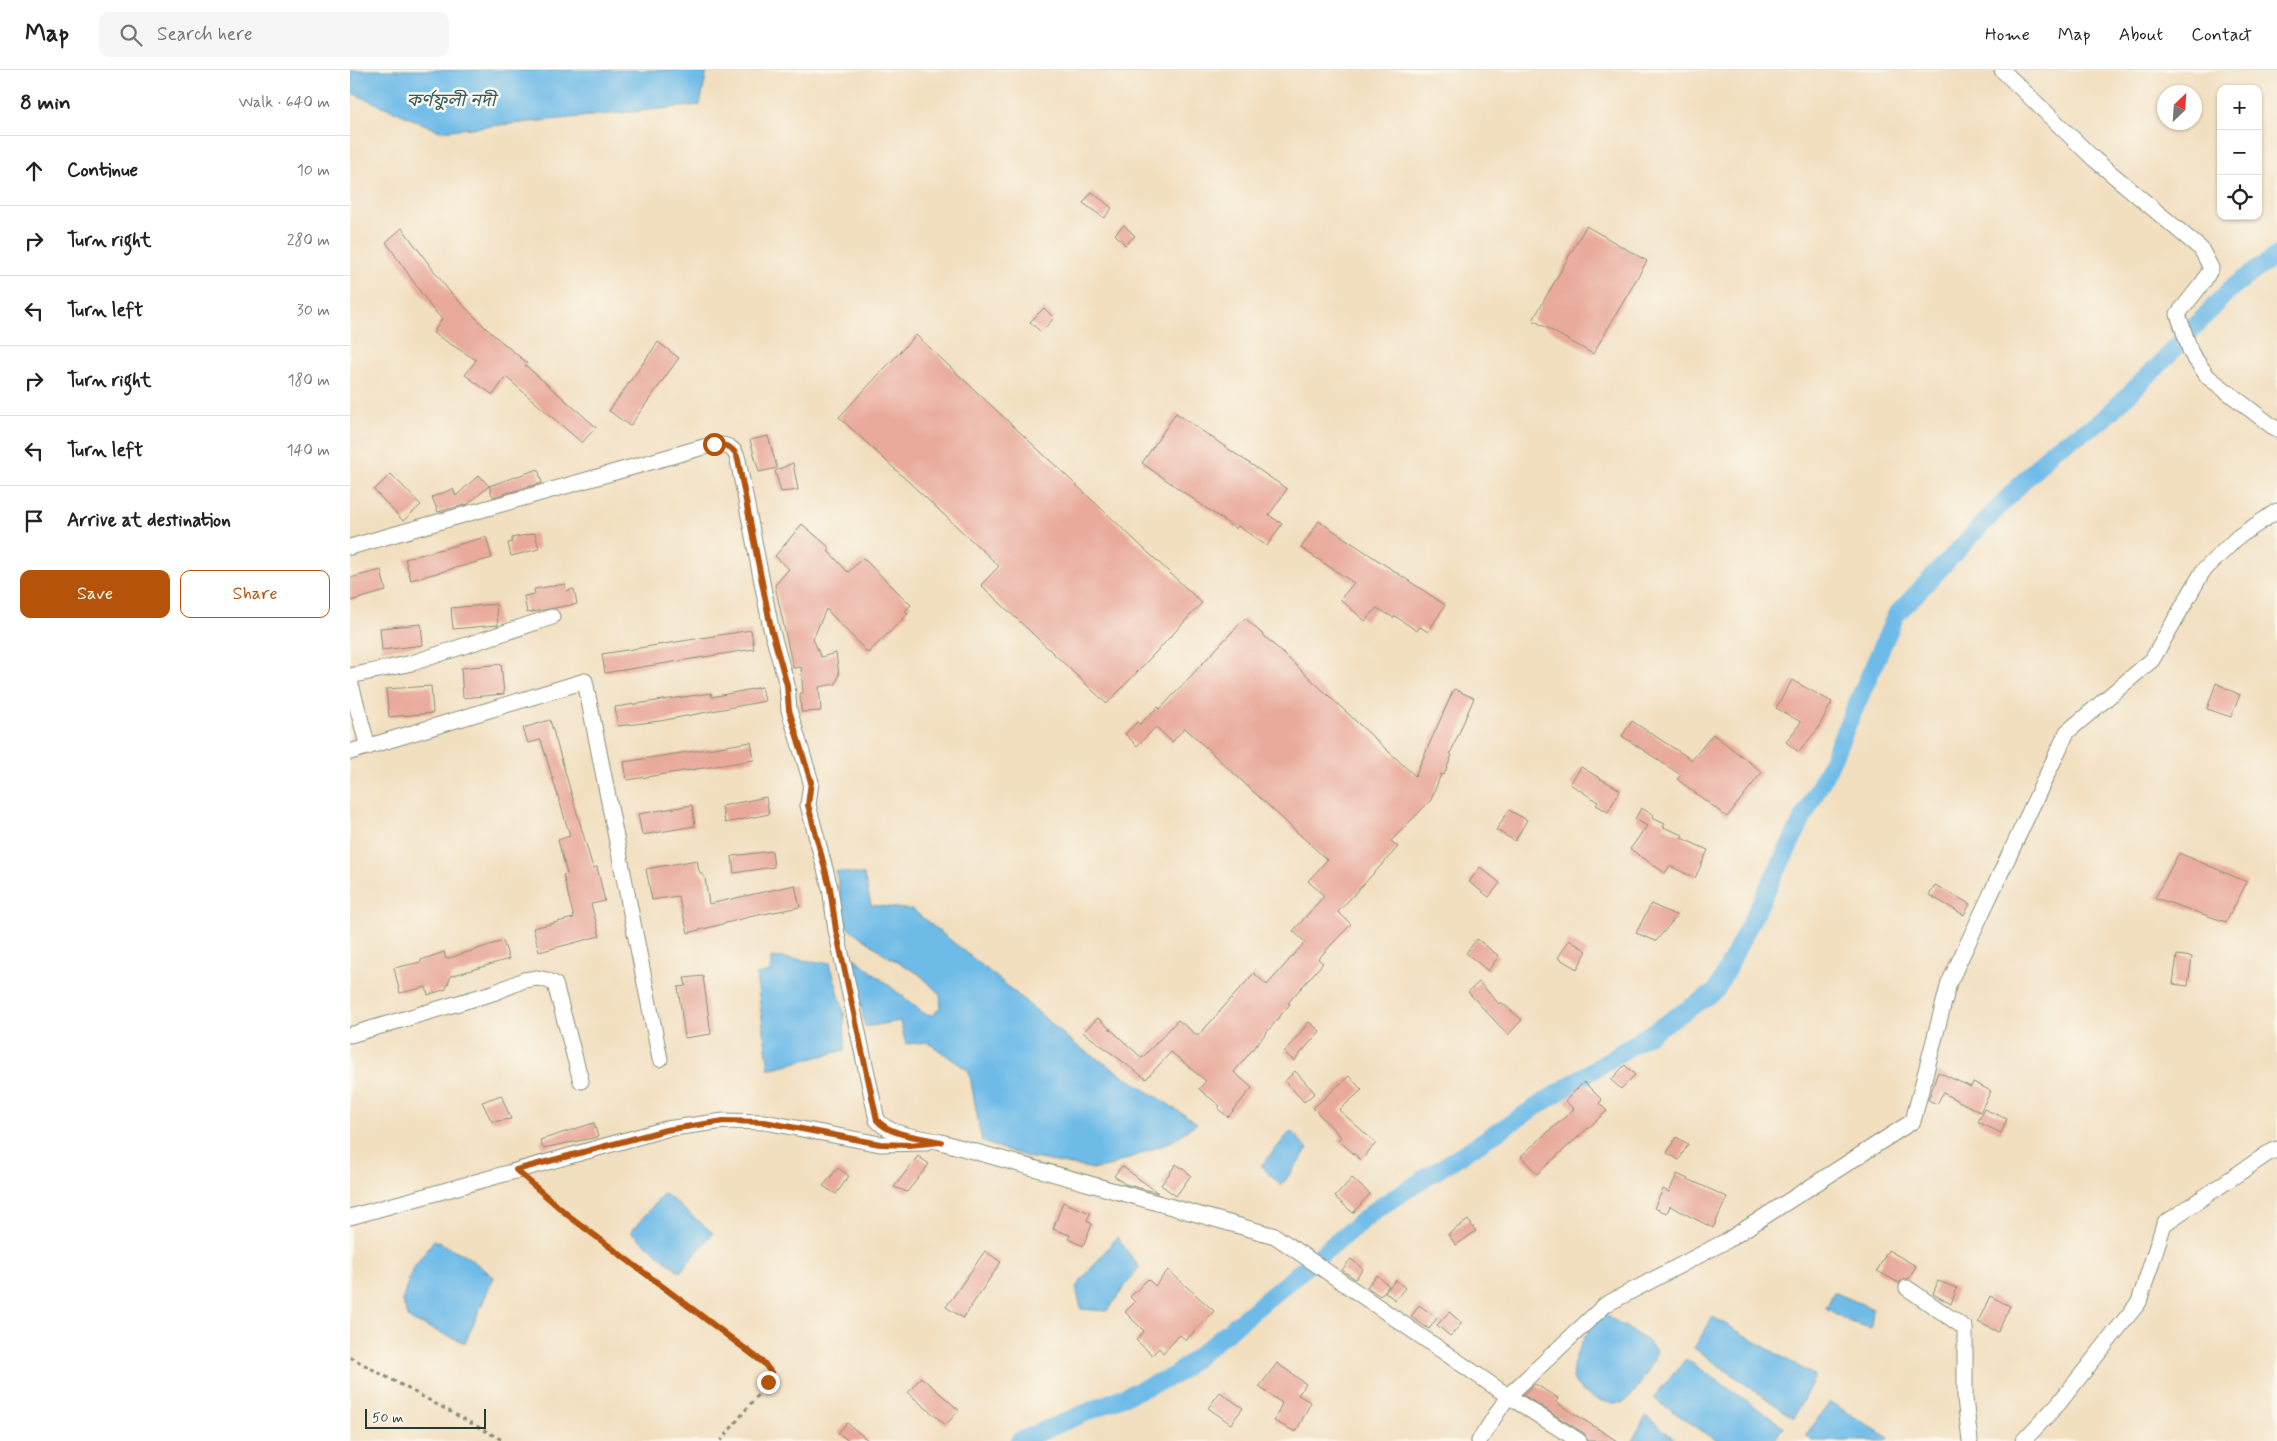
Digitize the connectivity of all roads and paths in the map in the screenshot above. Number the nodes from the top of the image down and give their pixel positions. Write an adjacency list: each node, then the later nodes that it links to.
1 (2002, 70): 2 (street)
2 (2277, 430)
3 (2277, 511): 19 (street)
4 (350, 546): 13 (street)
5 (552, 617): 6 (street)
6 (350, 676)
7 (350, 681): 8 (street)
8 (368, 746): 9 (street); 11 (street)
9 (350, 752)
10 (350, 1035): 12 (street)
11 (660, 1059)
12 (581, 1081)
13 (941, 1142): 15 (street); 19 (street)
14 (2277, 1149): 25 (street)
15 (516, 1170): 16 (street); 21 (path)
16 (350, 1217)
17 (1907, 1288): 24 (street)
18 (350, 1357): 20 (path)
19 (1508, 1396): 22 (street); 23 (street)
20 (504, 1441)
21 (721, 1441)
22 (1479, 1441)
23 (1579, 1441)
24 (1970, 1441)
25 (2023, 1441)

